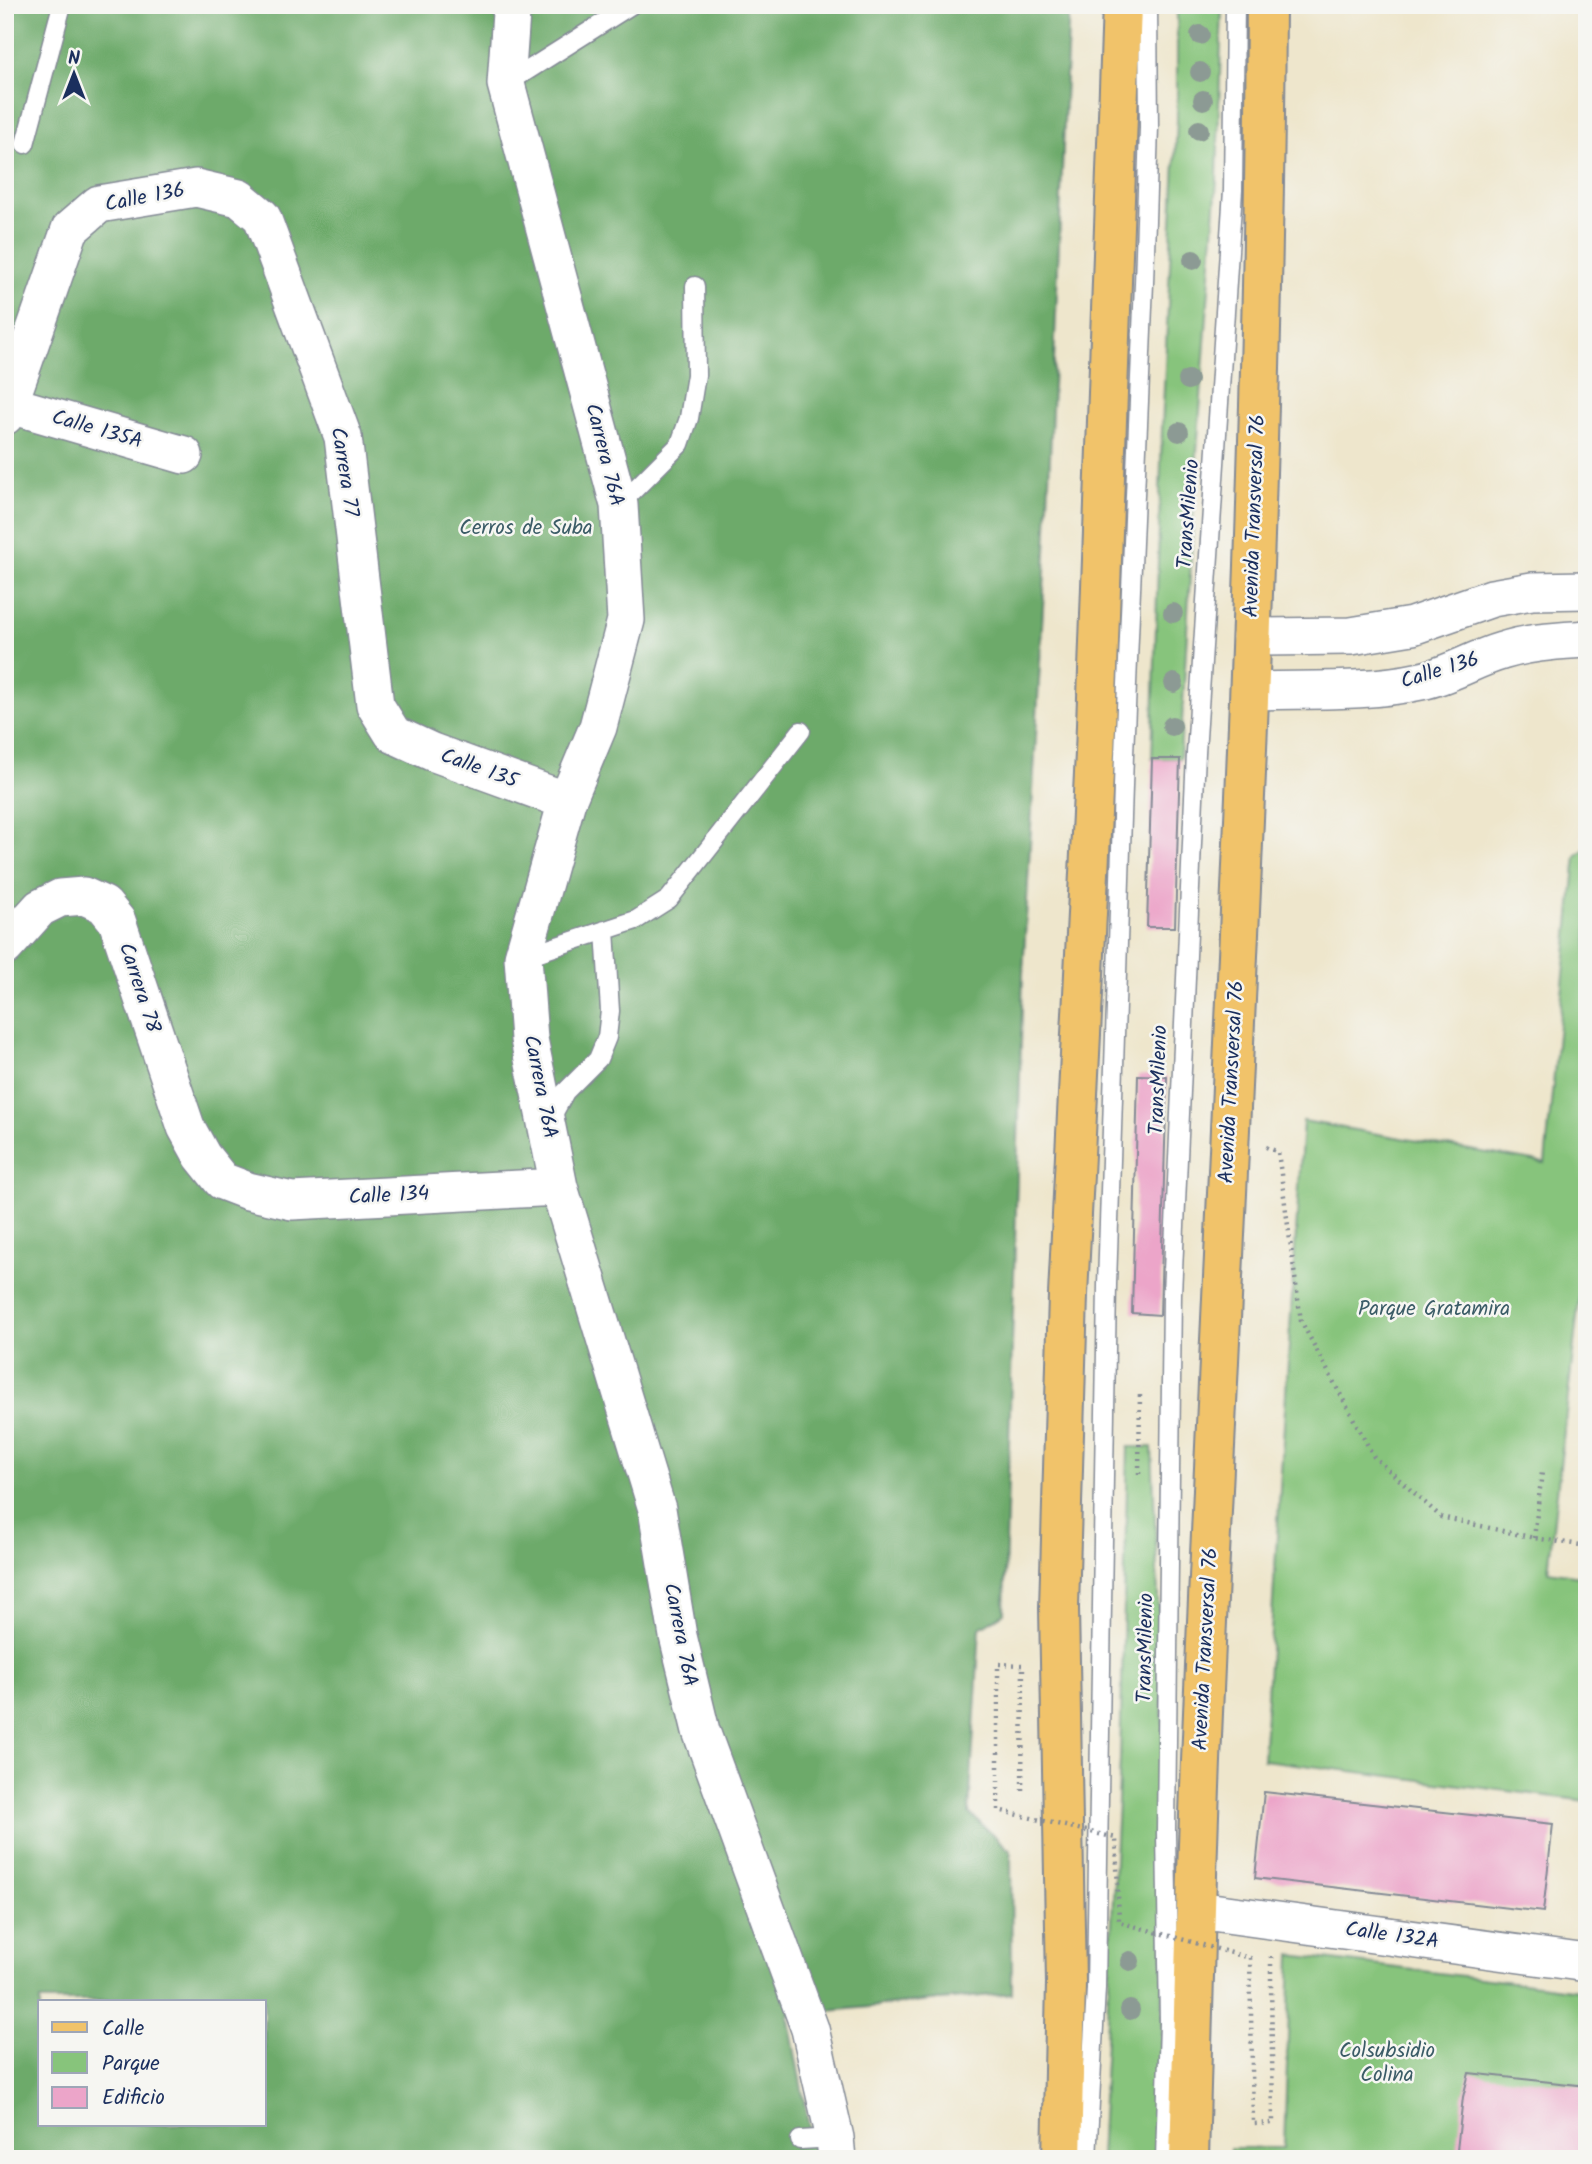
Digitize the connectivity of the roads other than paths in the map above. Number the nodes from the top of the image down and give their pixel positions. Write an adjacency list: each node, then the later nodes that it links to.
1 (62, 5): 9 (lane)
2 (514, 5): 8 (street, Carrera 76A)
3 (631, 5): 8 (lane)
4 (1122, 5): 31 (main road)
5 (1148, 5): 32 (lane)
6 (1235, 5): 33 (lane, TransMilenio)
7 (1266, 5): 16 (main road, Avenida Transversal 76)
8 (506, 84): 14 (street, Carrera 76A)
9 (25, 144)
10 (262, 217): 12 (street, Calle 136); 20 (street, Carrera 77)
11 (695, 286): 14 (lane)
12 (8, 410): 13 (street, Calle 135A)
13 (184, 456)
14 (619, 505): 21 (street, Carrera 76A)
15 (1587, 590): 16 (street)
16 (1251, 637): 18 (main road, Avenida Transversal 76)
17 (1587, 639): 18 (street, Calle 136)
18 (1250, 691): 28 (main road, Avenida Transversal 76)
19 (801, 731): 22 (lane)
20 (393, 734): 21 (street, Calle 135)
21 (566, 801): 24 (street, Carrera 76A)
22 (605, 930): 24 (lane); 25 (lane)
23 (5, 947): 26 (street, Carrera 78)
24 (523, 957): 25 (street, Carrera 76A)
25 (547, 1125): 27 (street, Carrera 76A)
26 (222, 1181): 27 (street, Calle 134)
27 (559, 1187): 30 (street, Carrera 76A)
28 (1197, 1910): 29 (street, Calle 132A); 34 (main road, Avenida Transversal 76)
29 (1587, 1963)
30 (824, 2146)
31 (1062, 2159)
32 (1087, 2159)
33 (1165, 2159)
34 (1189, 2159)

